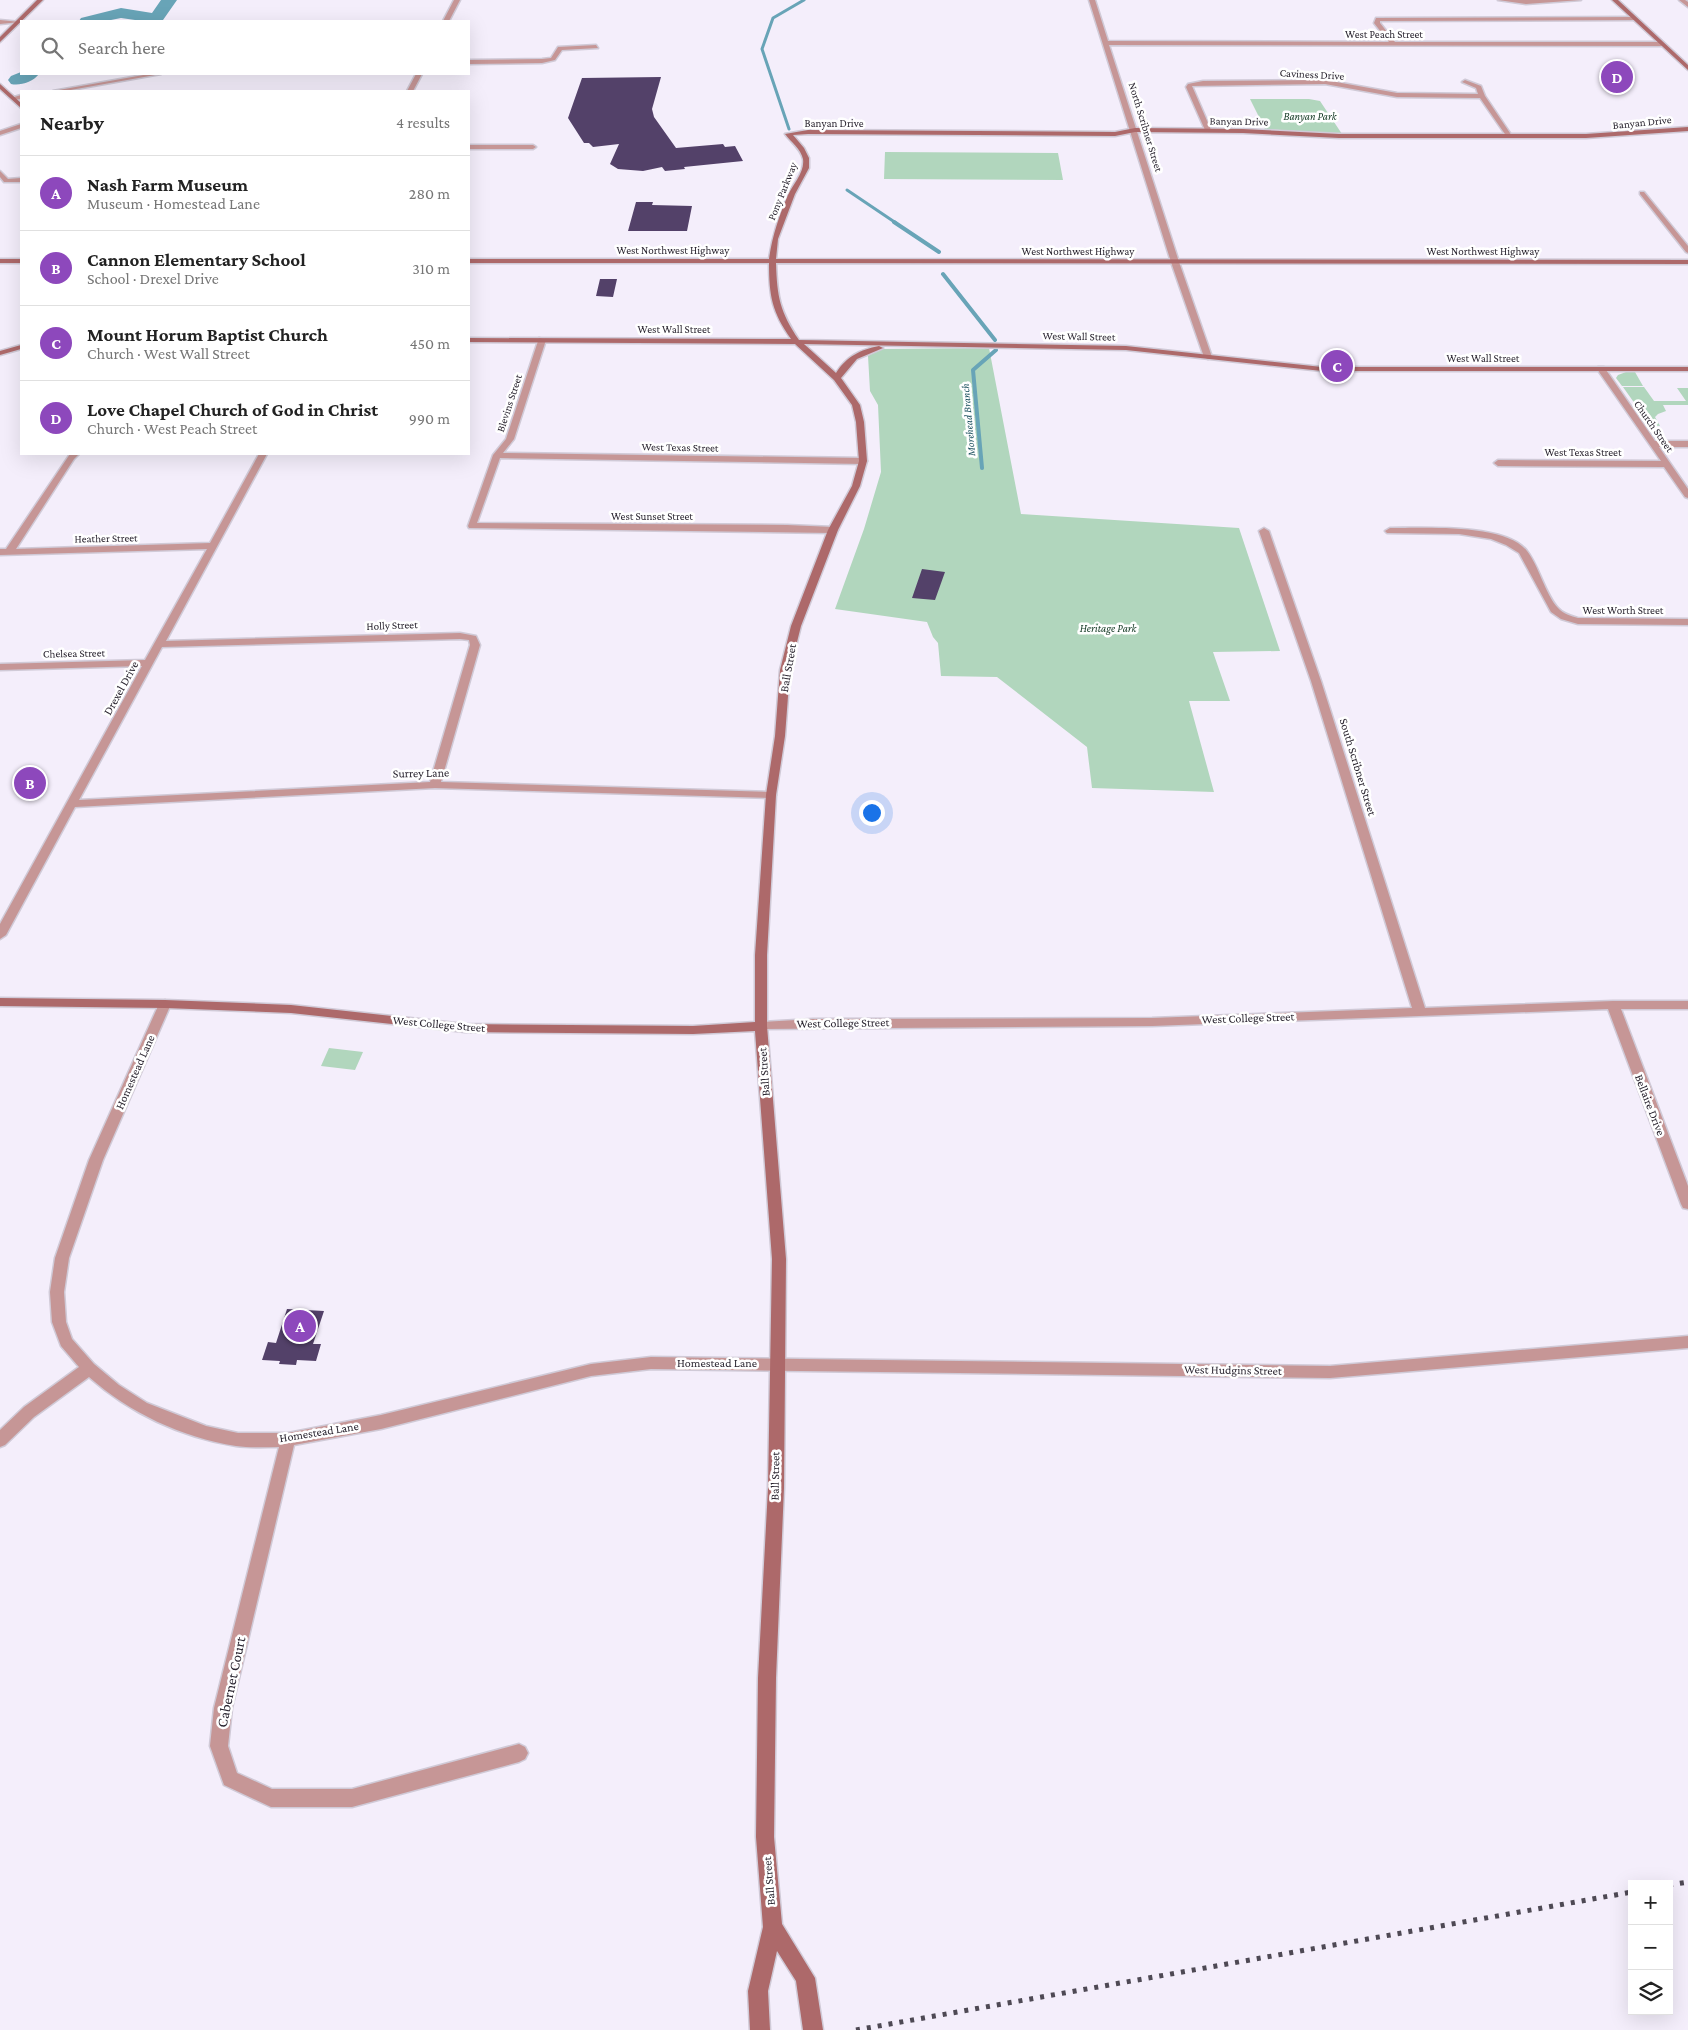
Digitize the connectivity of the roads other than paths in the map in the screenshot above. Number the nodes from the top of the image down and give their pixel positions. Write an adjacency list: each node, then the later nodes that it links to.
1 (40, 0): 10 (main road)
2 (457, 0): 8 (street)
3 (1092, 0): 12 (street, North Scribner Street)
4 (1501, 0): 5 (street)
5 (1578, 0)
6 (1615, 0): 7 (main road)
7 (1635, 19): 13 (street); 14 (main road)
8 (447, 20)
9 (0, 22): 10 (street)
10 (17, 22): 11 (main road)
11 (0, 40)
12 (1107, 43): 13 (street, West Peach Street); 28 (street, North Scribner Street)
13 (1394, 44): 14 (street, West Peach Street)
14 (1661, 44): 17 (main road)
15 (596, 46): 16 (street)
16 (470, 62)
17 (1688, 68)
18 (152, 75): 22 (street)
19 (418, 75): 23 (street)
20 (1465, 82): 24 (street)
21 (0, 86): 25 (main road)
22 (62, 90)
23 (411, 90)
24 (1482, 96): 29 (street, Caviness Drive); 32 (street)
25 (18, 98)
26 (20, 126): 30 (street)
27 (1688, 129): 32 (main road, Banyan Drive)
28 (1135, 130): 29 (main road, Banyan Drive); 31 (main road, Banyan Drive); 44 (street, North Scribner Street)
29 (1208, 130): 32 (main road, Banyan Drive)
30 (0, 133)
31 (788, 134): 43 (main road, Pony Parkway)
32 (1509, 136)
33 (470, 147): 34 (street)
34 (533, 148)
35 (0, 173): 37 (street)
36 (20, 180): 37 (street)
37 (3, 182)
38 (1642, 193): 39 (street)
39 (1688, 251)
40 (0, 260): 41 (main road)
41 (20, 261)
42 (470, 261): 43 (main road, West Northwest Highway)
43 (772, 262): 44 (main road, West Northwest Highway); 48 (main road, Ball Street)
44 (1176, 262): 45 (main road, West Northwest Highway); 52 (street)
45 (1688, 262)
46 (470, 340): 47 (main road, West Wall Street)
47 (542, 340): 48 (main road, West Wall Street); 60 (street, Blevins Street)
48 (797, 342): 49 (main road, West Wall Street); 55 (main road, Ball Street)
49 (899, 344): 52 (main road, West Wall Street); 55 (main road)
50 (20, 347): 51 (main road)
51 (0, 354)
52 (1208, 357): 53 (main road, West Wall Street)
53 (1601, 369): 54 (main road, West Wall Street); 56 (street, Church Street)
54 (1688, 369)
55 (837, 378): 61 (main road, Ball Street)
56 (1654, 444): 57 (street); 63 (street, Church Street)
57 (1688, 444)
58 (74, 455): 70 (street)
59 (262, 455): 69 (street, Drexel Drive)
60 (497, 455): 61 (street, West Texas Street); 65 (street, Blevins Street)
61 (863, 461): 66 (main road, Ball Street)
62 (1498, 463): 63 (street, West Texas Street)
63 (1667, 464): 64 (street, Church Street)
64 (1688, 495)
65 (472, 526): 66 (street, West Sunset Street)
66 (833, 530): 76 (main road, Ball Street)
67 (1264, 531): 83 (street, South Scribner Street)
68 (1390, 531): 71 (street, West Worth Street)
69 (212, 546): 70 (street, Heather Street); 72 (street, Drexel Drive)
70 (5, 552)
71 (1688, 622)
72 (159, 644): 73 (street, Drexel Drive); 75 (street, Holly Street)
73 (148, 663): 74 (street, Chelsea Street); 77 (street, Drexel Drive)
74 (0, 667)
75 (435, 786): 76 (street, Surrey Lane); 77 (street, Surrey Lane)
76 (771, 795): 84 (main road, Ball Street)
77 (71, 804): 78 (street, Drexel Drive)
78 (0, 935)
79 (0, 1002): 80 (main road, West College Street)
80 (165, 1004): 84 (main road, West College Street); 88 (street, Homestead Lane)
81 (1613, 1005): 82 (street, West College Street); 83 (street, West College Street); 85 (street, Bellaire Drive)
82 (1688, 1005)
83 (1420, 1013): 84 (street, West College Street)
84 (761, 1026): 87 (main road, Ball Street)
85 (1688, 1204)
86 (1688, 1342): 87 (street, West Hudgins Street)
87 (776, 1363): 90 (street, Homestead Lane); 92 (main road, Ball Street)
88 (89, 1368): 89 (street); 90 (street, Homestead Lane)
89 (0, 1440)
90 (288, 1440): 91 (street, Cabernet Court)
91 (519, 1753)
92 (773, 1927): 93 (main road, Ball Street); 94 (main road, Ball Street)
93 (760, 2030)
94 (813, 2030)

